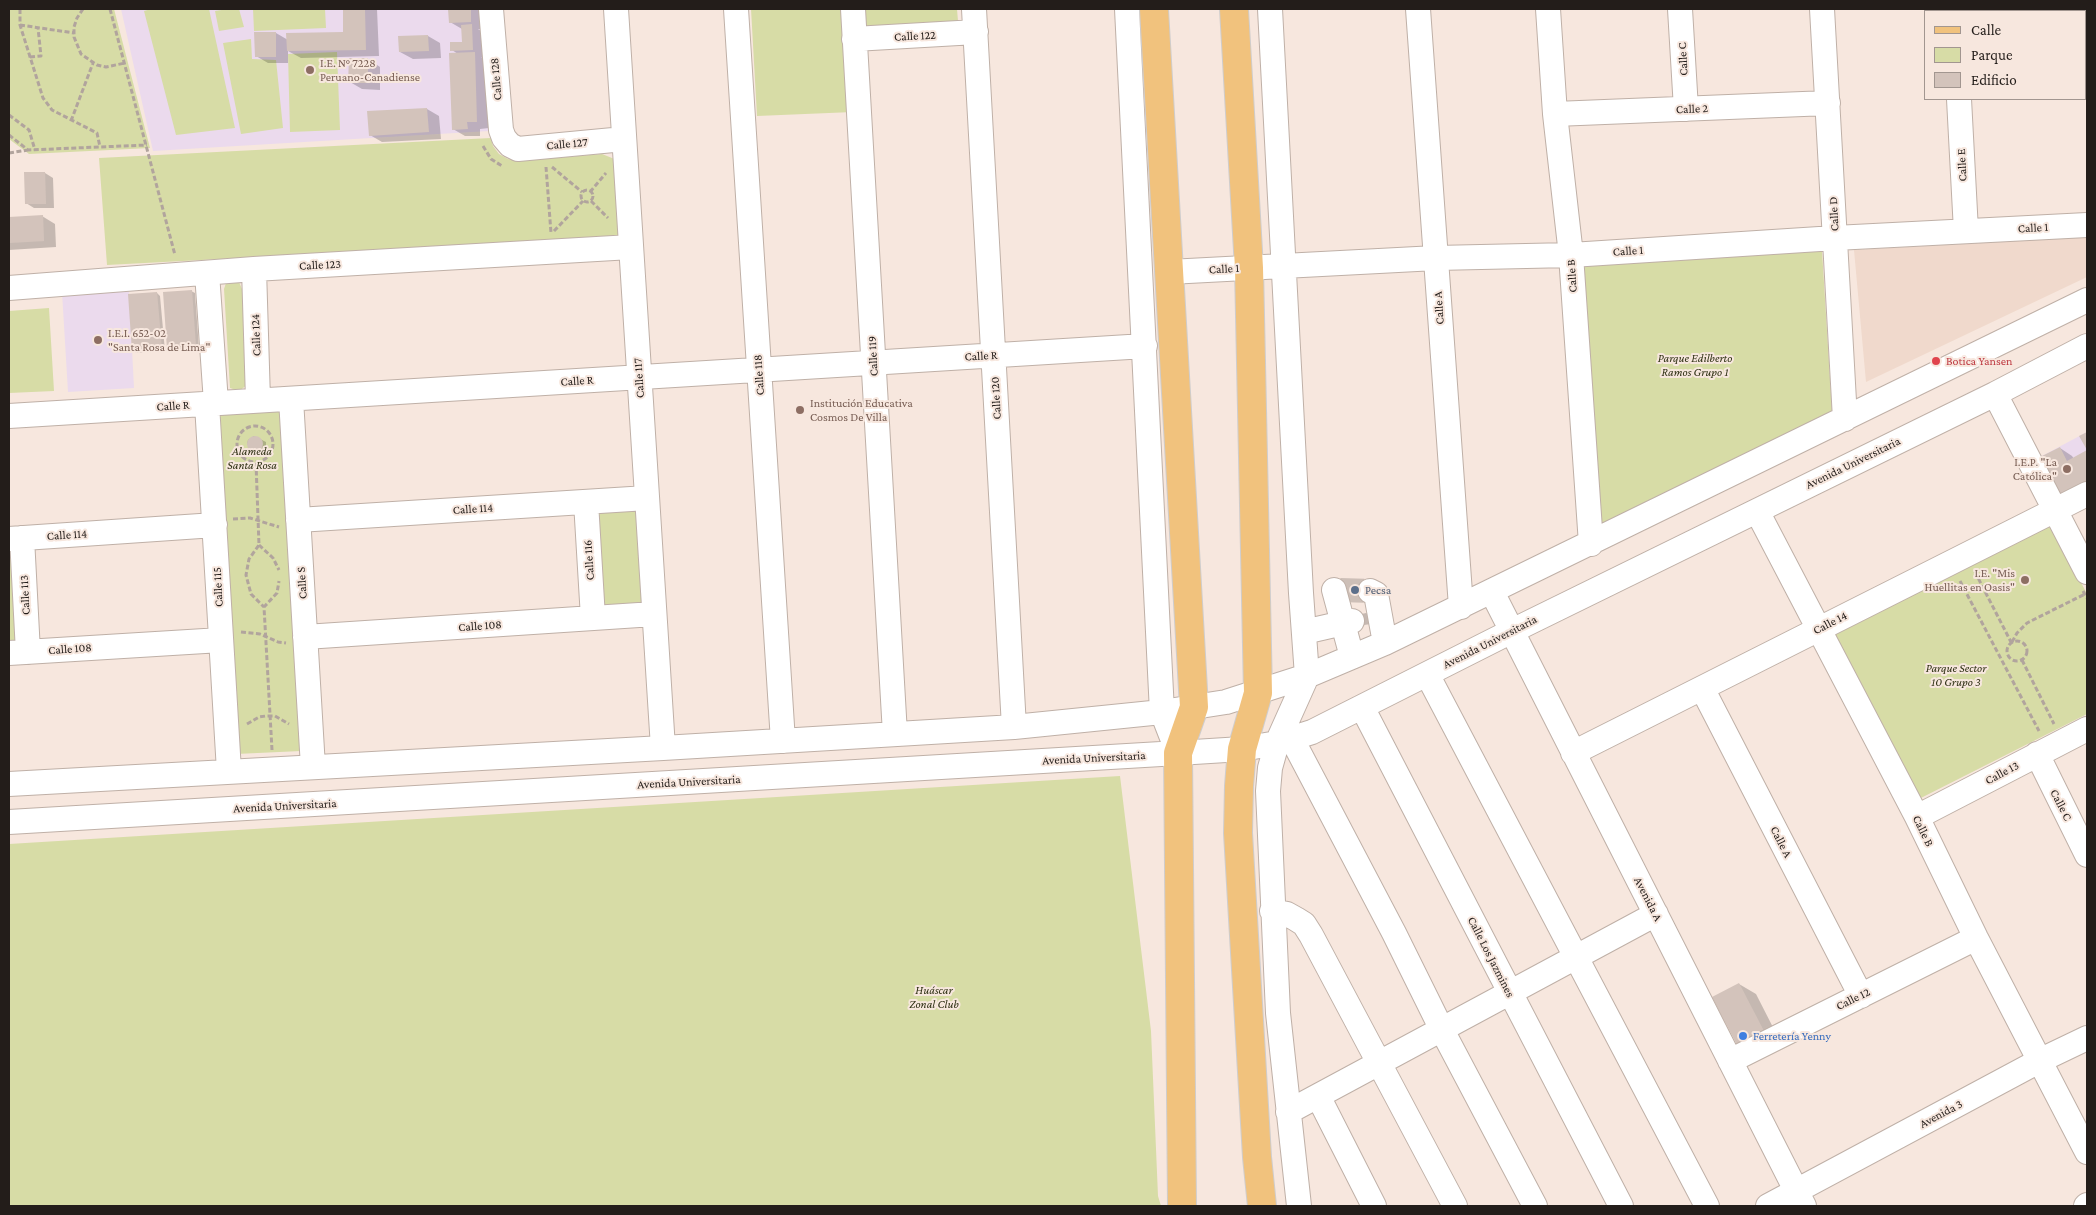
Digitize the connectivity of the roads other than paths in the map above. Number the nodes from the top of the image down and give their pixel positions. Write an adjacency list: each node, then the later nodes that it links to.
1 (491, 9): 21 (street, Calle 128)
2 (616, 9): 20 (street, Calle 117)
3 (736, 9): 39 (street, Calle 118)
4 (853, 9): 15 (street, Calle 119)
5 (974, 9): 14 (street, Calle 120)
6 (1127, 9): 35 (street)
7 (1154, 9): 31 (main road)
8 (1234, 9): 29 (main road)
9 (1270, 9): 28 (street)
10 (1418, 9): 27 (street, Calle A)
11 (1548, 9): 19 (street, Calle B)
12 (1680, 9): 18 (street, Calle C)
13 (1822, 9): 17 (street, Calle D)
14 (976, 32): 15 (street, Calle 122); 37 (street, Calle 120)
15 (854, 39): 38 (street, Calle 119)
16 (1959, 100): 23 (street, Calle E)
17 (1828, 103): 18 (street, Calle 2); 24 (street, Calle D)
18 (1686, 109): 19 (street, Calle 2)
19 (1555, 114): 26 (street, Calle B)
20 (624, 139): 21 (street, Calle 127); 25 (street, Calle 117)
21 (505, 147)
22 (2087, 225): 23 (street, Calle 1)
23 (1966, 231): 24 (street, Calle 1)
24 (1835, 238): 26 (street, Calle 1); 46 (street, Calle D)
25 (631, 247): 30 (street, Calle 123); 40 (street, Calle 117)
26 (1571, 255): 27 (street, Calle 1); 55 (street, Calle B)
27 (1436, 258): 28 (street, Calle 1); 60 (street, Calle A)
28 (1284, 266): 29 (street, Calle 1); 59 (street)
29 (1249, 268): 31 (street, Calle 1); 75 (main road)
30 (254, 269): 32 (street, Calle 123); 43 (street, Calle 124)
31 (1169, 272): 76 (main road)
32 (207, 273): 33 (street, Calle 123); 44 (street, Calle 115)
33 (9, 288)
34 (2087, 300): 46 (street)
35 (1145, 346): 37 (street, Calle R); 78 (street)
36 (2087, 346): 41 (street, Avenida Universitaria)
37 (994, 356): 38 (street, Calle R); 79 (street, Calle 120)
38 (874, 363): 39 (street, Calle R); 81 (street, Calle 119)
39 (759, 370): 40 (street, Calle R); 82 (street, Calle 118)
40 (639, 377): 42 (street, Calle R); 48 (street, Calle 117)
41 (1995, 394): 50 (street); 51 (street, Avenida Universitaria)
42 (291, 399): 43 (street, Calle R); 52 (street, Calle S)
43 (258, 400): 44 (street, Calle R)
44 (212, 403): 45 (street, Calle R); 53 (street, Calle 115)
45 (9, 416)
46 (1845, 419): 55 (street)
47 (2087, 494): 50 (street, Calle 14)
48 (647, 498): 49 (street, Calle 114); 61 (street, Calle 117)
49 (586, 502): 52 (street, Calle 114); 62 (street, Calle 116)
50 (2055, 510): 56 (street); 64 (street, Calle 14)
51 (1757, 511): 64 (street, Calle B); 65 (street, Avenida Universitaria)
52 (298, 520): 67 (street, Calle S)
53 (215, 525): 54 (street, Calle 114); 68 (street, Calle 115)
54 (15, 538): 70 (street, Calle 113)
55 (1591, 544): 58 (street)
56 (2086, 583)
57 (1370, 591): 63 (street)
58 (1492, 592): 60 (street); 65 (street, Avenida A)
59 (1301, 593): 63 (street); 66 (street)
60 (1461, 607): 69 (street)
61 (654, 614): 62 (street, Calle 108); 84 (street, Calle 117)
62 (593, 618): 67 (street, Calle 108)
63 (1360, 620): 66 (street); 69 (street); 71 (street)
64 (1818, 630): 74 (street, Calle 14); 92 (street, Calle B)
65 (1512, 631): 72 (street, Avenida Universitaria); 88 (street, Avenida A)
66 (1304, 632): 73 (street)
67 (305, 637): 89 (street, Calle S)
68 (221, 640): 70 (street, Calle 108); 90 (street, Calle 115)
69 (1385, 643): 71 (street)
70 (18, 652)
71 (1352, 657): 73 (street)
72 (1427, 674): 77 (street, Avenida Universitaria); 98 (street)
73 (1307, 676): 75 (street); 83 (street)
74 (1702, 688): 88 (street, Calle 14); 100 (street, Calle A)
75 (1258, 693): 76 (street); 86 (main road)
76 (1194, 707): 78 (street); 87 (main road)
77 (1362, 707): 83 (street, Avenida Universitaria); 99 (street, Calle Los Jazmines)
78 (1162, 712): 79 (street); 87 (street)
79 (1014, 727): 81 (street)
80 (2087, 729): 85 (street, Calle 13)
81 (895, 734): 82 (street)
82 (783, 741): 84 (street)
83 (1285, 741): 86 (street, Avenida Universitaria); 95 (street); 101 (street)
84 (663, 748): 89 (street)
85 (2050, 748): 92 (street, Calle 13); 94 (street, Calle C)
86 (1242, 749): 87 (street, Avenida Universitaria); 111 (main road)
87 (1178, 753): 93 (street, Avenida Universitaria); 110 (main road)
88 (1574, 753): 96 (street, Avenida A)
89 (313, 767): 90 (street)
90 (229, 771): 91 (street)
91 (9, 784)
92 (1917, 817): 97 (street, Calle B)
93 (9, 822)
94 (2087, 855)
95 (1272, 911): 105 (street); 107 (street)
96 (1656, 914): 98 (street); 103 (street, Avenida A)
97 (1976, 938): 100 (street, Calle 12); 104 (street, Calle B)
98 (1576, 957): 99 (street); 117 (street)
99 (1510, 993): 101 (street); 116 (street, Calle Los Jazmines)
100 (1861, 996): 103 (street, Calle 12)
101 (1442, 1030): 105 (street); 115 (street)
102 (2087, 1038): 104 (street, Avenida 3)
103 (1730, 1061): 109 (street, Avenida A)
104 (2039, 1061): 108 (street, Calle B); 109 (street, Avenida 3)
105 (1380, 1062): 106 (street); 114 (street)
106 (1318, 1096): 107 (street); 113 (street)
107 (1288, 1112): 112 (street)
108 (2087, 1152)
109 (1800, 1199): 118 (street, Avenida 3)
110 (1182, 1206)
111 (1262, 1206)
112 (1299, 1206)
113 (1374, 1206)
114 (1455, 1206)
115 (1535, 1206)
116 (1621, 1206)
117 (1707, 1206)
118 (1768, 1206)

